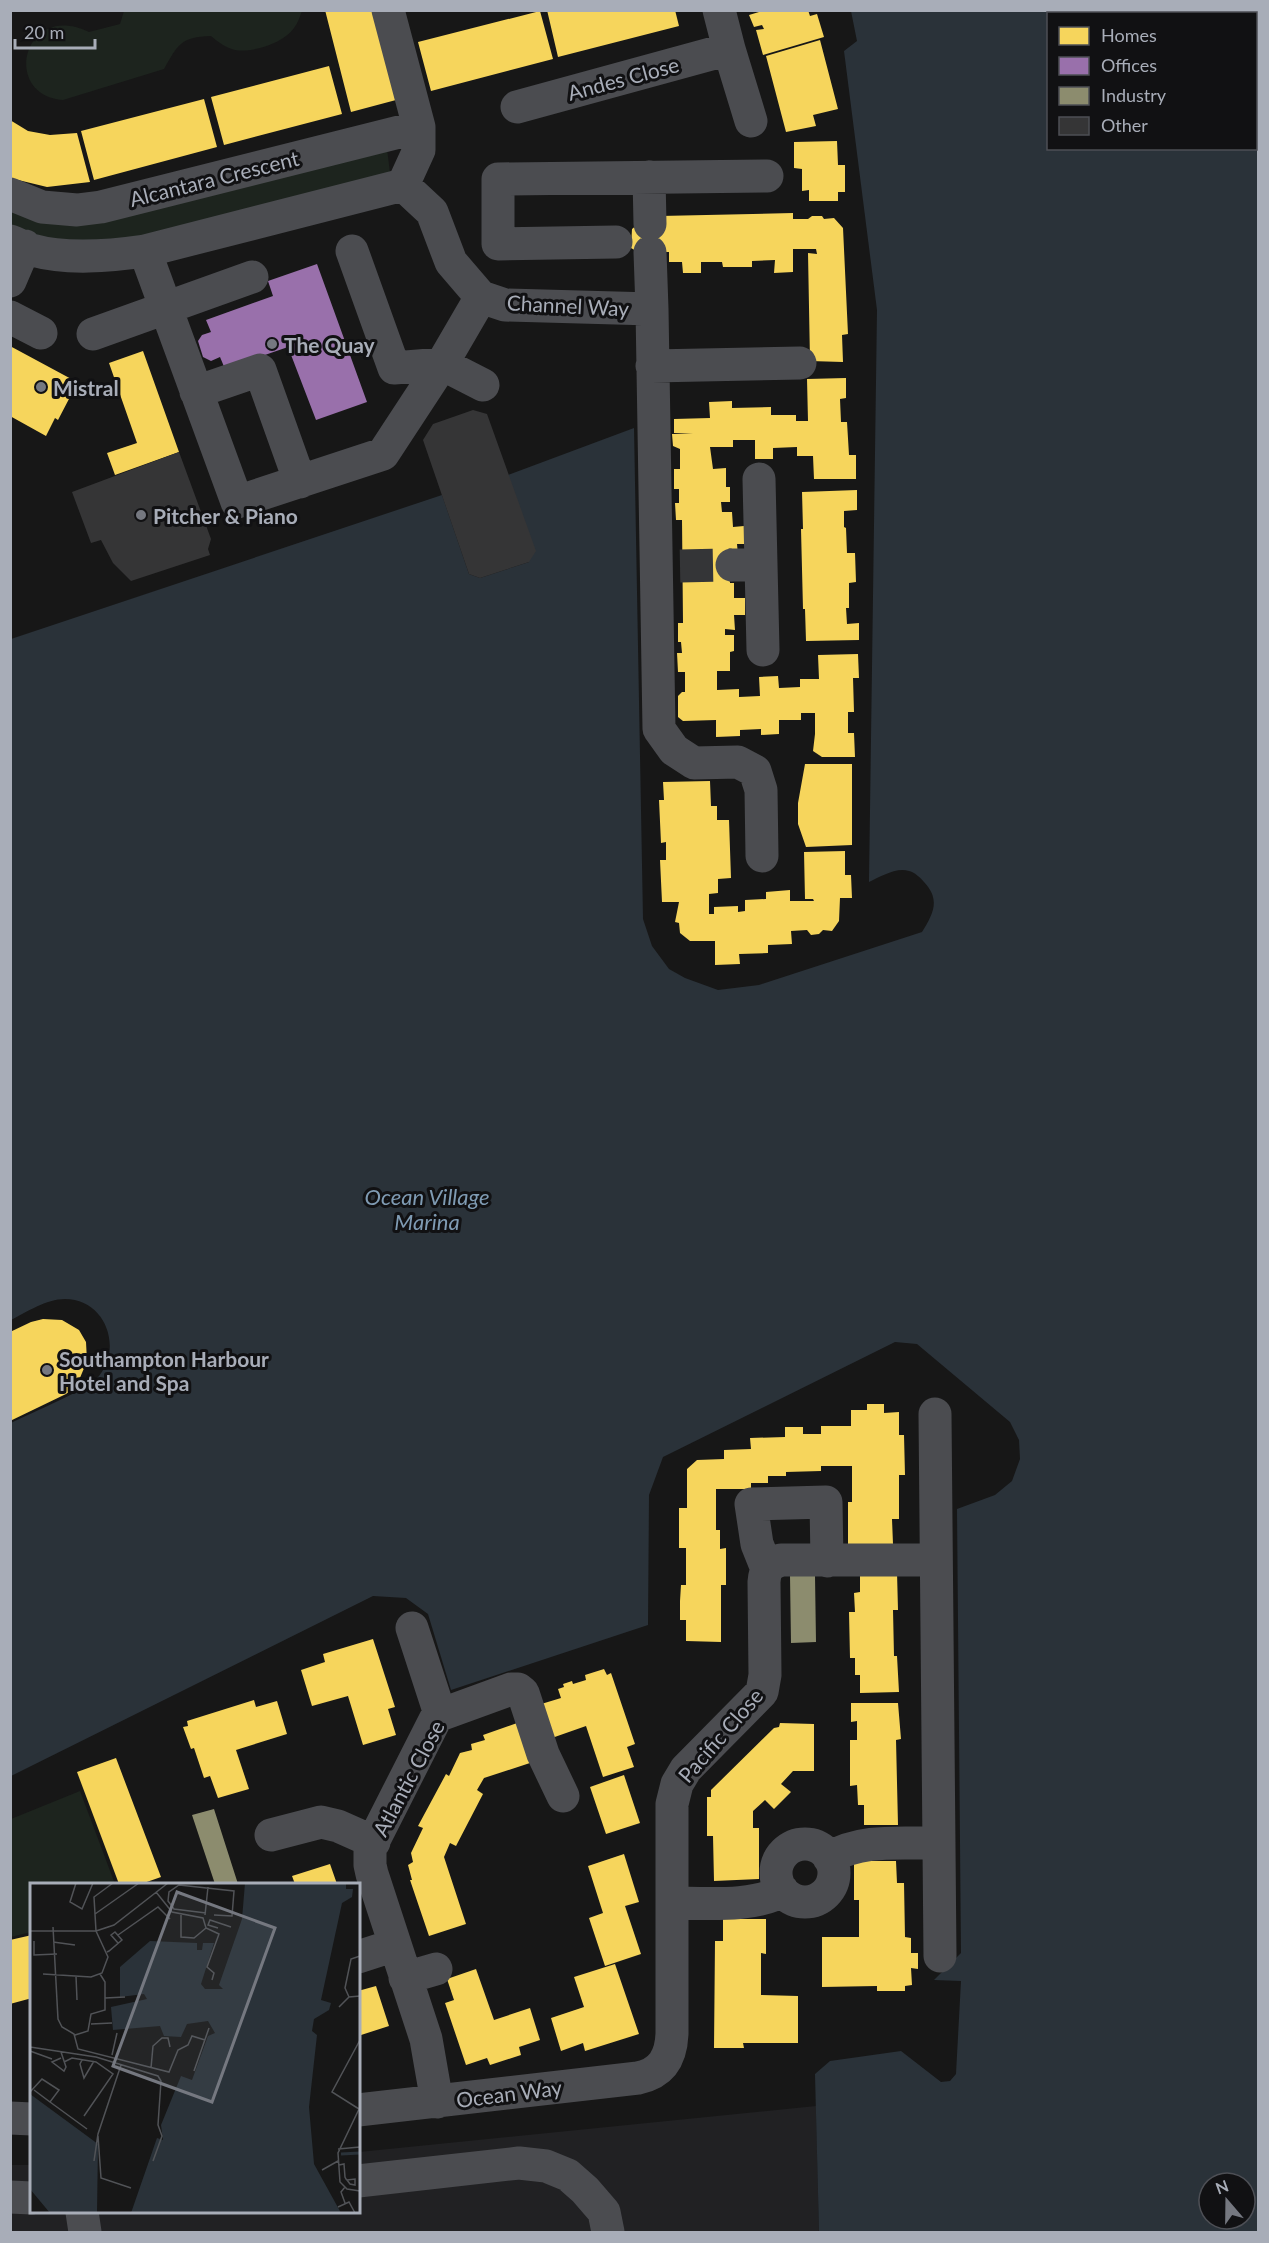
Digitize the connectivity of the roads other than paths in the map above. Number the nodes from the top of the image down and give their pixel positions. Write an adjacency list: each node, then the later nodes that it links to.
1 (388, 10): 6 (street)
2 (719, 10): 3 (street)
3 (729, 49): 4 (street, Andes Close); 5 (street)
4 (517, 106)
5 (751, 121)
6 (419, 127): 9 (street); 10 (street, Alcantara Crescent)
7 (767, 176): 8 (street)
8 (649, 177): 11 (street); 19 (street)
9 (404, 185): 13 (street); 17 (street, Channel Way)
10 (10, 194)
11 (616, 242)
12 (18, 244): 13 (street); 16 (street)
13 (145, 251): 18 (street)
14 (352, 251): 24 (street)
15 (252, 277): 18 (street)
16 (10, 281)
17 (481, 297): 19 (street, Channel Way); 24 (street)
18 (165, 308): 22 (street); 27 (street)
19 (652, 309): 25 (street, Channel Way)
20 (10, 317): 21 (street)
21 (41, 333)
22 (93, 334)
23 (800, 363): 25 (street)
24 (442, 364): 26 (street); 29 (street)
25 (652, 366): 31 (street, Channel Way)
26 (483, 385)
27 (196, 392): 29 (street); 29 (street)
28 (759, 479): 30 (street)
29 (300, 482)
30 (763, 650)
31 (762, 856)
32 (935, 1414): 33 (street)
33 (936, 1560): 34 (street); 41 (street)
34 (827, 1561): 35 (street); 35 (street)
35 (767, 1569): 42 (street, Pacific Close)
36 (412, 1628): 37 (street)
37 (440, 1714): 38 (street, Atlantic Close); 40 (street, Atlantic Close)
38 (563, 1796)
39 (271, 1835): 40 (street)
40 (374, 1842): 43 (street, Atlantic Close)
41 (939, 1844): 42 (street); 45 (street)
42 (672, 1904): 46 (street, Pacific Close)
43 (395, 1945): 44 (street); 47 (street, Atlantic Close)
44 (360, 1956)
45 (940, 1956)
46 (658, 2069): 47 (street, Ocean Way)
47 (437, 2102): 48 (street, Ocean Way)
48 (360, 2110)
49 (10, 2118): 50 (street)
50 (30, 2119)
51 (360, 2181): 56 (street)
52 (10, 2197): 53 (street)
53 (30, 2198)
54 (82, 2213): 55 (street)
55 (85, 2232)
56 (608, 2232)

